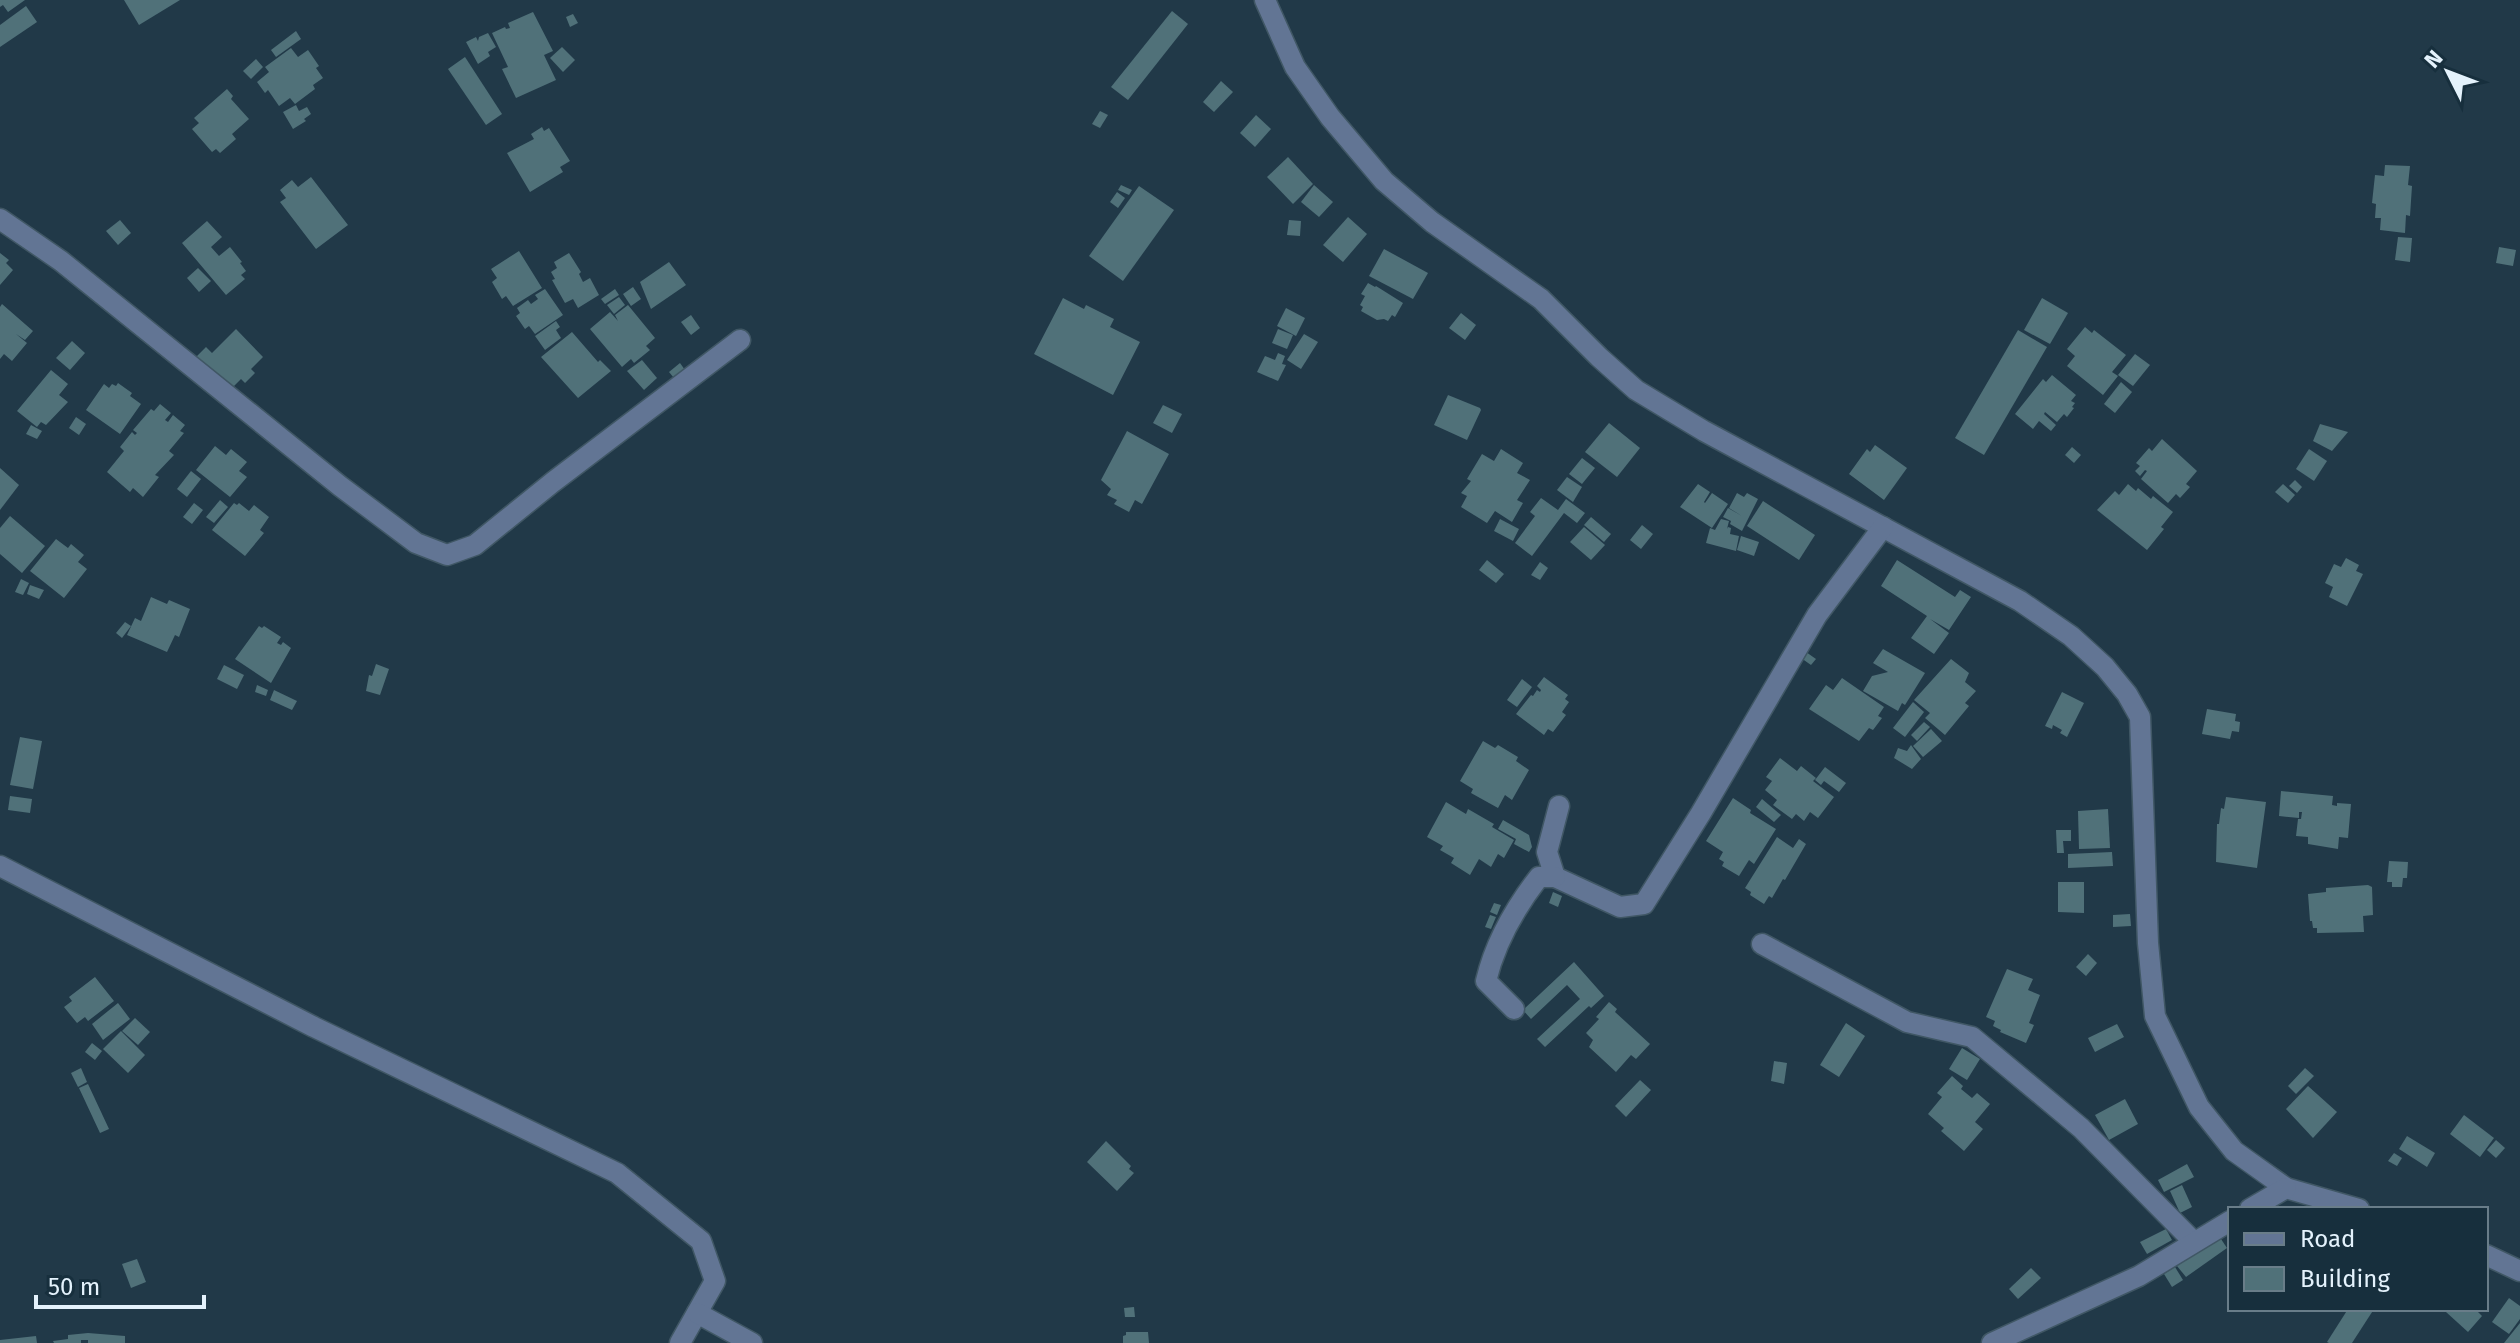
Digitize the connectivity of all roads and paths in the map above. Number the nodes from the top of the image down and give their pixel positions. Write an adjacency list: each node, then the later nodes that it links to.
1 (1265, 0): 4 (street)
2 (0, 219): 3 (street)
3 (740, 340)
4 (1883, 527): 7 (street); 10 (street)
5 (1559, 806): 7 (street)
6 (0, 866): 17 (street)
7 (1555, 877): 9 (street)
8 (1762, 944): 14 (street)
9 (1514, 1009)
10 (2286, 1188): 11 (street); 12 (street)
11 (2253, 1207)
12 (2352, 1207)
13 (2228, 1222): 14 (street)
14 (2194, 1242): 20 (street)
15 (2488, 1256): 16 (street)
16 (2520, 1271)
17 (697, 1313): 18 (street); 19 (street)
18 (680, 1343)
19 (752, 1343)
20 (1992, 1343)

